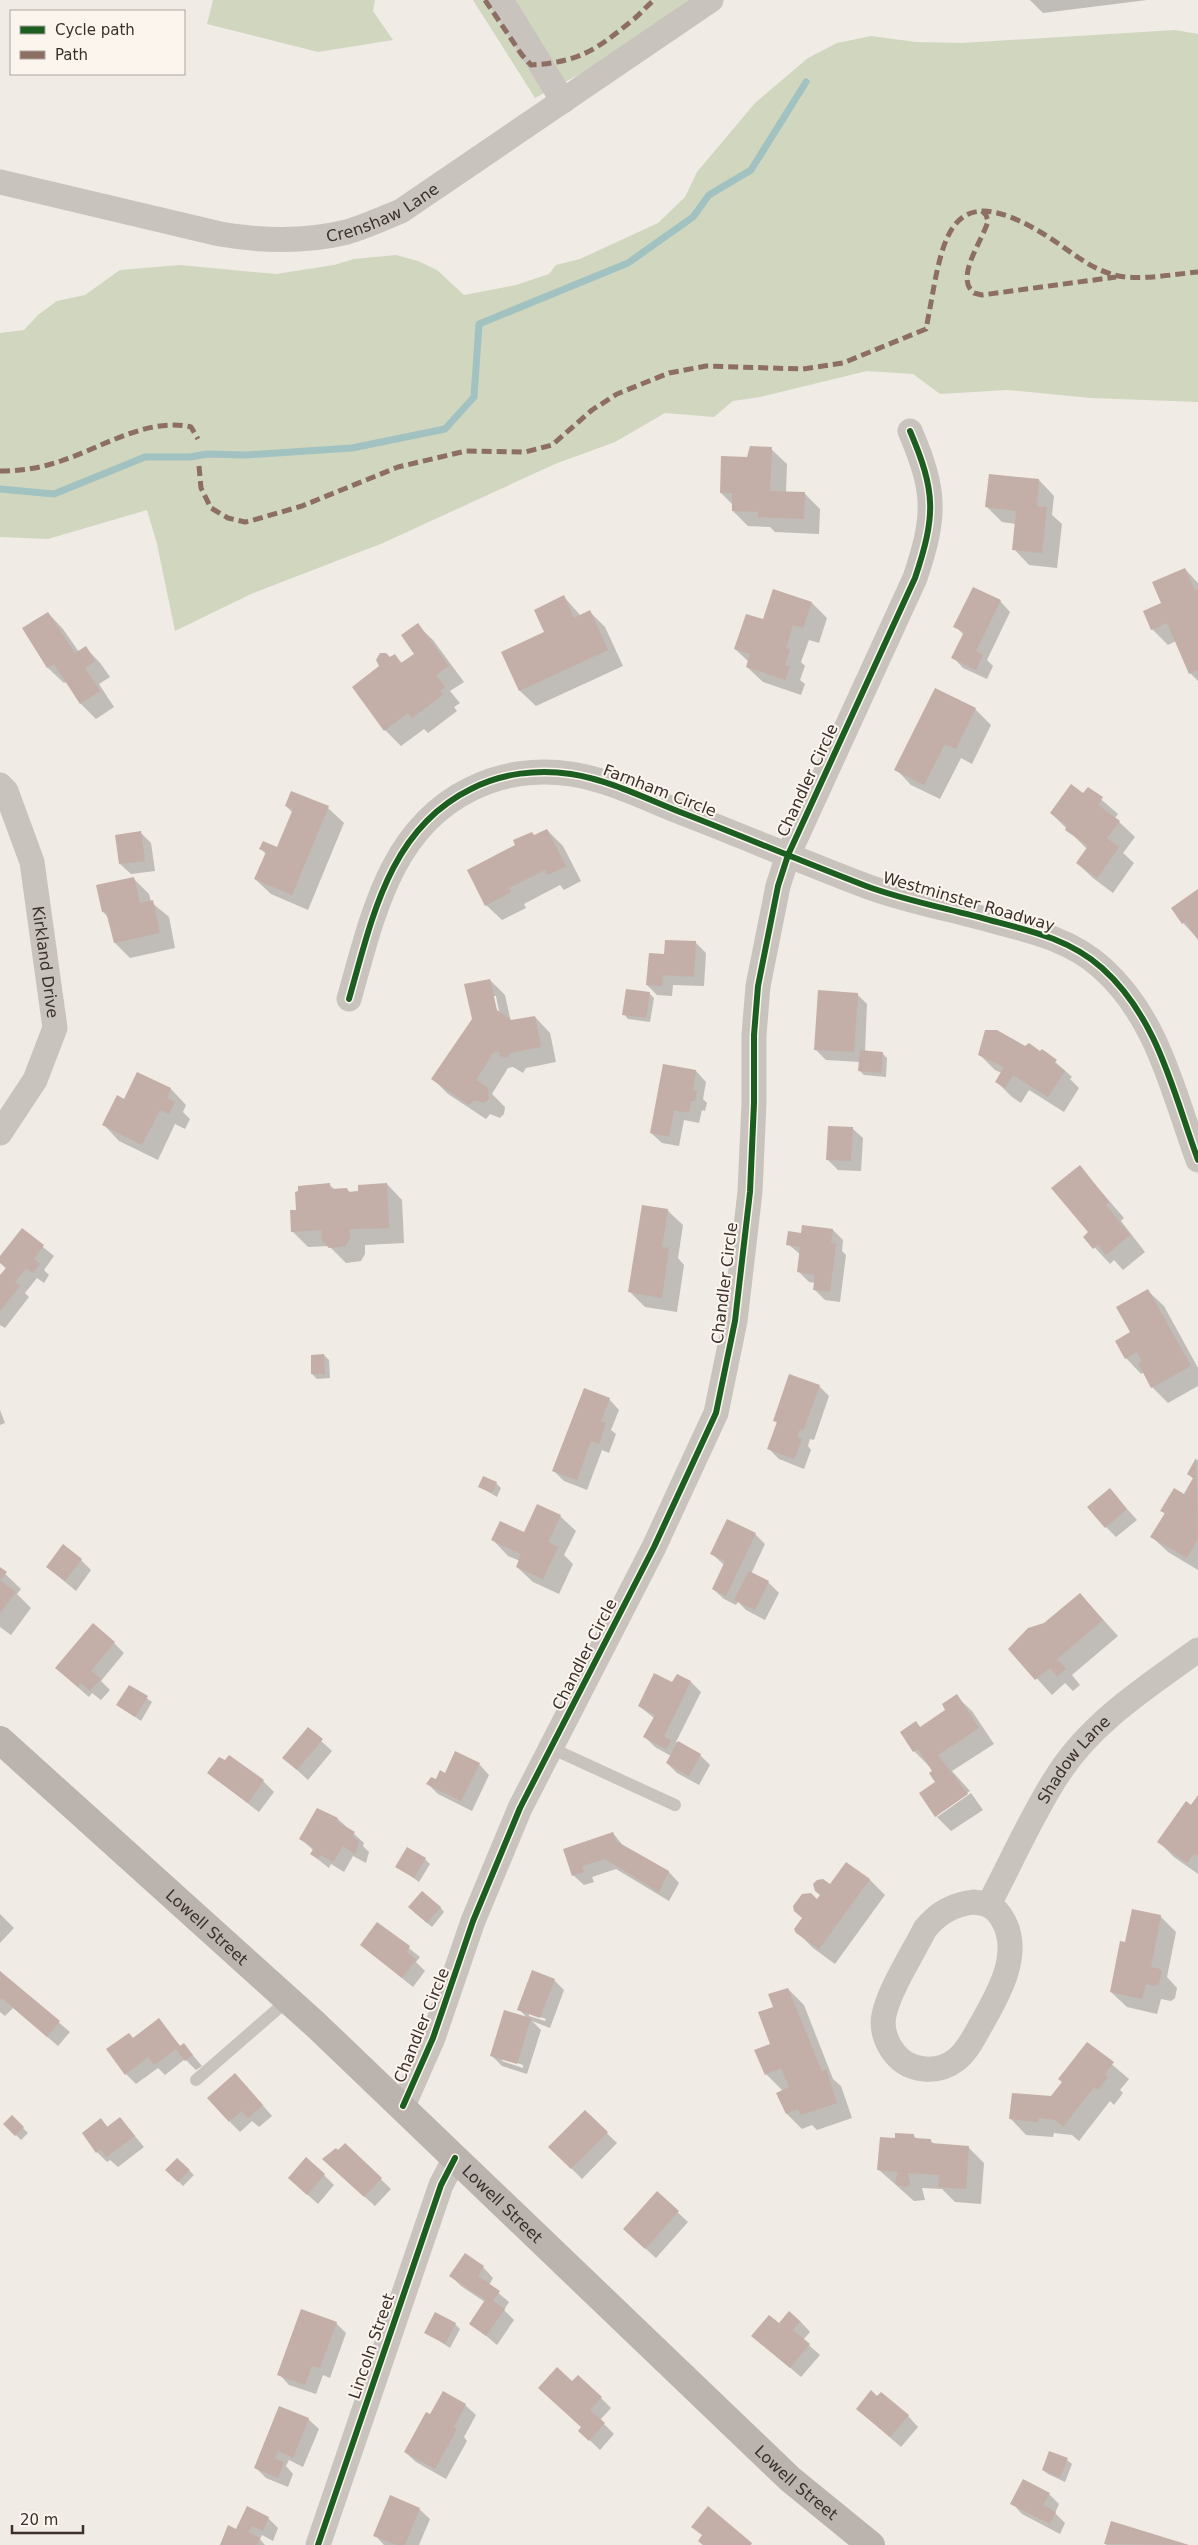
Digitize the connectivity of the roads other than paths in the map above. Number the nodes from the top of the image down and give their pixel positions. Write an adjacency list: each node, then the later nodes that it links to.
1 (501, 0): 3 (street)
2 (710, 0): 3 (street, Crenshaw Lane)
3 (563, 101): 4 (street, Crenshaw Lane)
4 (0, 182)
5 (910, 431): 7 (street, Chandler Circle)
6 (0, 785): 9 (street, Kirkland Drive)
7 (788, 855): 8 (street, Farnham Circle); 10 (street, Westminster Roadway); 13 (street, Chandler Circle)
8 (349, 999)
9 (0, 1133)
10 (1198, 1160)
11 (1198, 1650): 15 (street, Shadow Lane)
12 (0, 1740): 16 (main road, Lowell Street)
13 (551, 1748): 14 (lane); 18 (street, Chandler Circle)
14 (675, 1805)
15 (990, 1904): 15 (street)
16 (288, 2000): 17 (lane); 18 (main road, Lowell Street)
17 (196, 2080)
18 (403, 2106): 19 (main road, Lowell Street)
19 (455, 2158): 20 (street, Lincoln Street); 21 (main road, Lowell Street)
20 (318, 2545)
21 (871, 2545)

